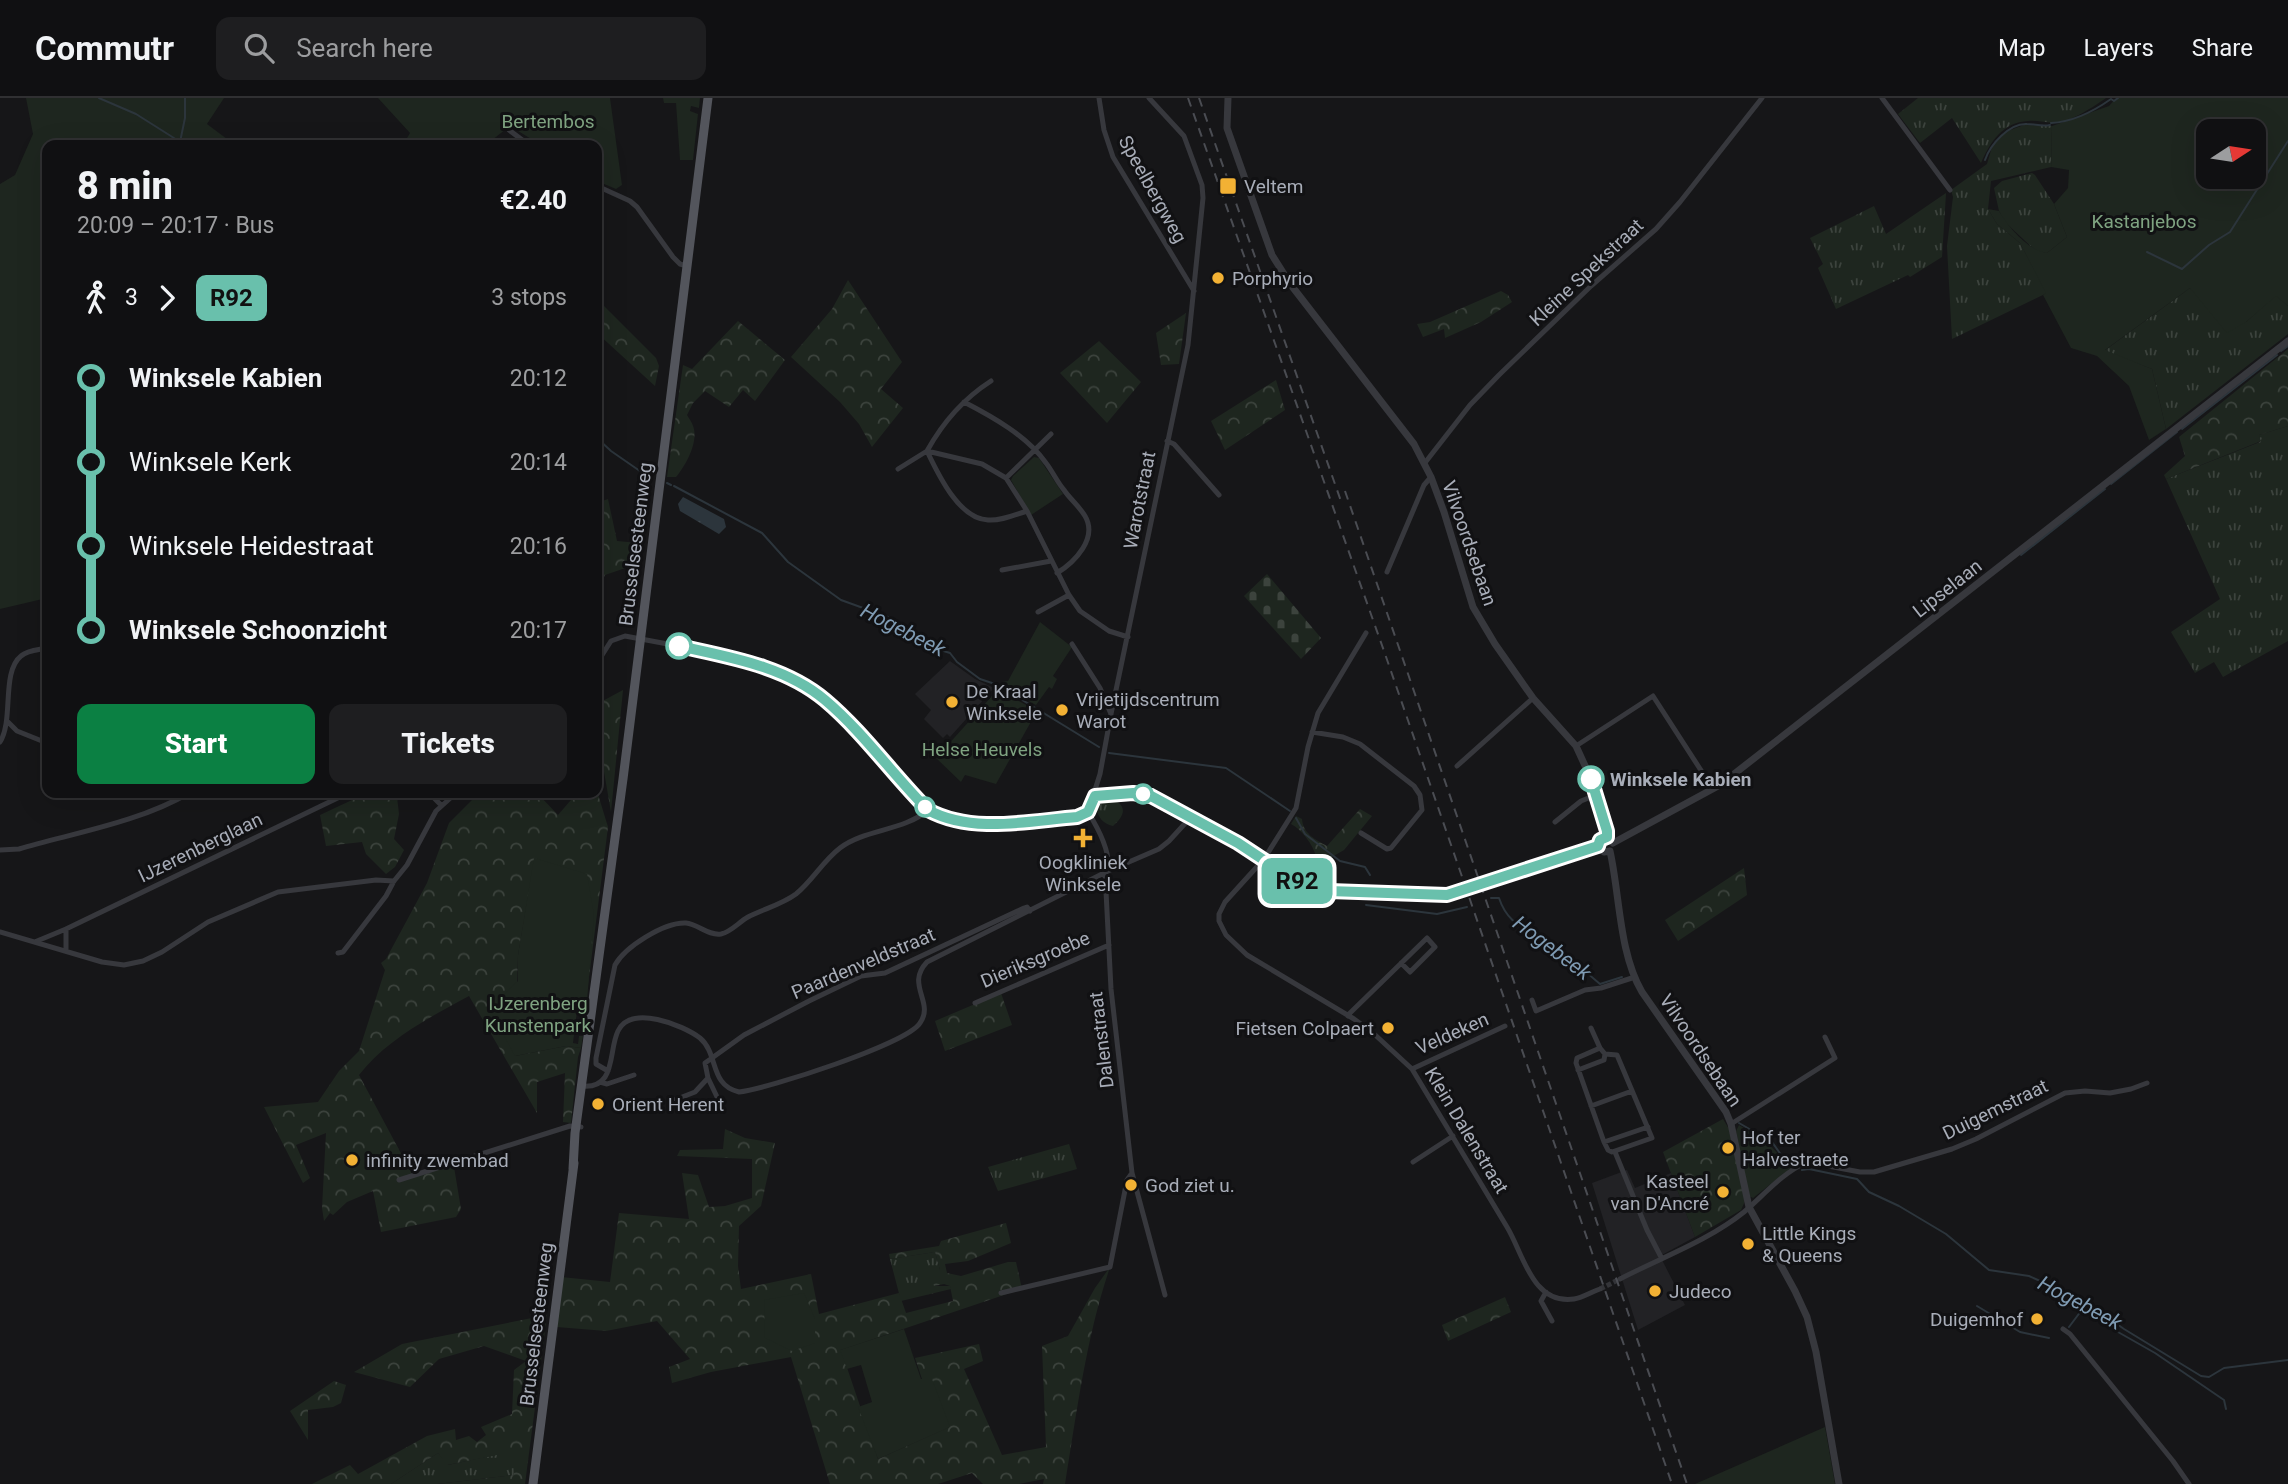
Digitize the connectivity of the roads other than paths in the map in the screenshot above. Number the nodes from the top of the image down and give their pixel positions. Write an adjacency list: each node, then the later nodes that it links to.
1 (708, 98): 11 (main road, Brusselsesteenweg)
2 (1099, 98): 12 (street, Speelbergweg)
3 (1150, 98): 12 (street, Warotstraat)
4 (1228, 98): 20 (street, Vilvoordsebaan)
5 (1762, 98): 20 (street, Kleine Spekstraat)
6 (1882, 98): 10 (street)
7 (509, 130): 8 (street)
8 (522, 140)
9 (602, 188): 11 (street)
10 (1950, 190)
11 (687, 266): 34 (main road, Brusselsesteenweg)
12 (1194, 290): 17 (street, Warotstraat)
13 (2288, 341): 47 (street, Lipselaan)
14 (991, 381): 15 (street)
15 (964, 402): 18 (street); 19 (street)
16 (1051, 434): 19 (street)
17 (1167, 441): 24 (street); 33 (street, Warotstraat)
18 (927, 451): 21 (street); 23 (street); 25 (street)
19 (1034, 451): 23 (street); 29 (street)
20 (1424, 464): 22 (street, Vilvoordsebaan)
21 (898, 469)
22 (1431, 477): 28 (street); 38 (street, Vilvoordsebaan)
23 (1006, 478): 25 (street)
24 (1219, 495)
25 (1027, 511): 26 (street)
26 (1051, 561): 27 (street); 29 (street)
27 (1002, 570)
28 (1387, 572)
29 (1057, 573): 30 (street)
30 (1069, 595): 31 (street); 33 (street)
31 (1038, 612)
32 (1366, 633): 42 (street, Klein Dalenstraat)
33 (1128, 637): 39 (street, Warotstraat)
34 (641, 638): 37 (street); 55 (street); 92 (main road, Brusselsesteenweg)
35 (1072, 644): 39 (street)
36 (42, 649): 40 (street)
37 (602, 654)
38 (1534, 698): 45 (street, Vilvoordsebaan); 46 (street)
39 (1111, 714): 49 (street, Warotstraat)
40 (7, 721): 41 (street); 43 (street)
41 (17, 731): 43 (street); 44 (street)
42 (1312, 732): 59 (street); 64 (street, Klein Dalenstraat)
43 (2, 739)
44 (42, 741)
45 (1576, 746): 47 (street); 48 (street, Vilvoordsebaan)
46 (1457, 766)
47 (1713, 789): 60 (street, Lipselaan)
48 (1596, 795): 58 (street); 60 (street, Vilvoordsebaan)
49 (1095, 796): 56 (street, Warotstraat); 57 (street)
50 (180, 798): 62 (street)
51 (338, 798): 68 (street, IJzerenberglaan)
52 (434, 798): 54 (street)
53 (450, 798): 54 (street)
54 (441, 805): 66 (street)
55 (928, 810): 56 (street); 87 (street)
56 (1088, 812): 65 (street, Dalenstraat)
57 (1190, 818): 64 (street); 65 (street)
58 (1555, 822)
59 (1361, 833)
60 (1610, 840): 61 (street, Lipselaan); 63 (street)
61 (1598, 846): 63 (street); 64 (street)
62 (0, 850)
63 (1610, 851): 75 (street, Vilvoordsebaan)
64 (1265, 859): 78 (street, Klein Dalenstraat)
65 (1106, 871): 67 (street); 71 (street, Dalenstraat)
66 (394, 881): 72 (street); 73 (street)
67 (1030, 911): 84 (street, Paardenveldstraat); 84 (street)
68 (65, 929): 70 (street, IJzerenberglaan); 72 (street)
69 (0, 932): 70 (street)
70 (37, 942): 72 (street)
71 (1109, 944): 77 (street, Dieriksgroebe); 104 (street, Dalenstraat)
72 (66, 951)
73 (338, 953)
74 (1401, 963): 74 (street); 78 (street)
75 (1635, 977): 76 (street); 97 (street, Vilvoordsebaan)
76 (1532, 1000)
77 (975, 1003)
78 (1349, 1016): 85 (street, Klein Dalenstraat)
79 (1505, 1026): 85 (street, Veldeken)
80 (1591, 1028): 82 (street)
81 (1825, 1037): 97 (street)
82 (1600, 1048): 83 (street); 86 (street)
83 (1605, 1054): 86 (street); 93 (street)
84 (711, 1058): 87 (street); 89 (street)
85 (1412, 1069): 100 (street, Klein Dalenstraat)
86 (1578, 1070): 96 (street)
87 (608, 1071): 90 (street)
88 (634, 1075): 90 (street)
89 (708, 1078): 94 (street); 95 (street)
90 (600, 1082): 92 (street)
91 (2147, 1083): 106 (street, Duigemstraat)
92 (583, 1086): 98 (main road, Brusselsesteenweg)
93 (1632, 1091): 96 (street); 99 (street)
94 (672, 1101)
95 (719, 1101)
96 (1591, 1106): 101 (street)
97 (1731, 1124): 106 (street, Vilvoordsebaan)
98 (578, 1127): 105 (street); 115 (main road, Brusselsesteenweg)
99 (1647, 1127): 101 (street); 102 (street)
100 (1453, 1136): 103 (street); 110 (street, Klein Dalenstraat)
101 (1604, 1142): 102 (street)
102 (1615, 1152): 107 (street)
103 (1413, 1163)
104 (1132, 1174): 111 (street, Dalenstraat); 112 (street)
105 (399, 1180)
106 (1749, 1206): 107 (street); 116 (street, Vilvoordsebaan)
107 (1661, 1257): 108 (street)
108 (1620, 1279)
109 (1600, 1289): 110 (street)
110 (1546, 1292): 113 (street)
111 (1001, 1293)
112 (1166, 1296)
113 (1552, 1321)
114 (2063, 1329): 117 (street)
115 (533, 1484)
116 (1839, 1484)
117 (2189, 1484)

